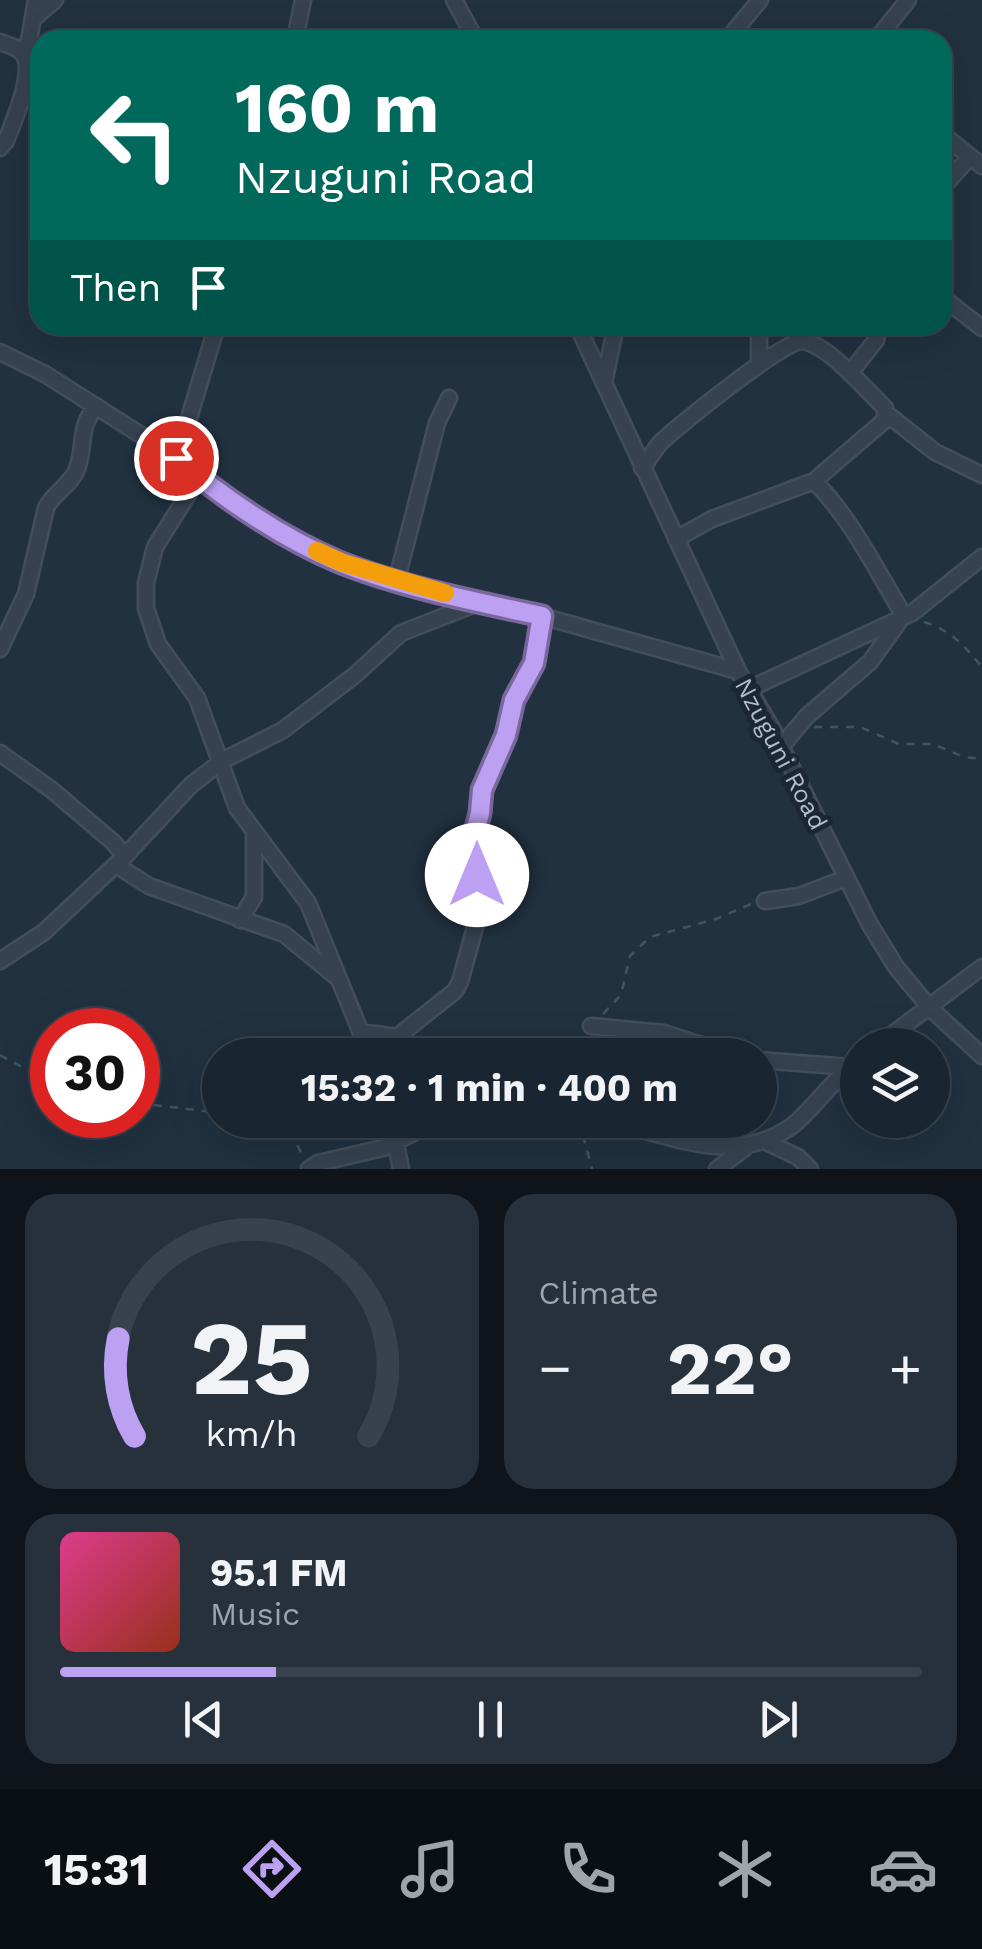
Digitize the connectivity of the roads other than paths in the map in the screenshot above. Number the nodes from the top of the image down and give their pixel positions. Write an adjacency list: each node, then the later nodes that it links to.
1 (36, 0): 7 (street)
2 (55, 0): 7 (street)
3 (304, 0): 9 (street)
4 (454, 0): 10 (street)
5 (760, 0): 11 (street)
6 (908, 0): 12 (street)
7 (34, 18): 8 (street)
8 (32, 30)
9 (297, 30)
10 (470, 30)
11 (735, 30)
12 (884, 30)
13 (30, 38): 15 (street)
14 (0, 42): 15 (street)
15 (26, 58): 16 (street)
16 (30, 70)
17 (30, 90): 19 (street)
18 (952, 142): 20 (street)
19 (0, 148)
20 (976, 162): 21 (street)
21 (952, 180)
22 (952, 305): 23 (street)
23 (982, 328)
24 (214, 335): 36 (street)
25 (582, 335): 32 (street)
26 (614, 335): 32 (street)
27 (759, 335): 30 (street)
28 (877, 335): 31 (street)
29 (0, 352): 34 (street, Nzuguni Road)
30 (759, 363): 31 (street); 37 (street)
31 (850, 374): 35 (street)
32 (604, 384): 37 (street)
33 (449, 398): 43 (street)
34 (96, 406): 36 (street, Nzuguni Road); 47 (street)
35 (887, 414): 38 (street); 40 (street)
36 (176, 458): 39 (street, Nzuguni Road)
37 (642, 468): 41 (street)
38 (982, 475)
39 (199, 477): 43 (street, Nzuguni Road); 52 (street)
40 (814, 482): 41 (street); 46 (street)
41 (676, 539): 48 (street)
42 (982, 557): 46 (street)
43 (398, 579): 44 (street, Nzuguni Road)
44 (479, 602): 45 (street, Nzuguni Road); 52 (street)
45 (542, 616): 48 (street, Nzuguni Road); 64 (street)
46 (904, 616): 49 (street); 50 (street)
47 (0, 650)
48 (738, 671): 49 (street, Nzuguni Road)
49 (748, 689): 50 (street, Nzuguni Road)
50 (781, 747): 55 (street, Nzuguni Road)
51 (0, 754): 54 (street)
52 (222, 761): 53 (street); 54 (street)
53 (254, 834): 57 (street); 60 (street)
54 (120, 860): 57 (street); 58 (street)
55 (846, 878): 56 (street); 61 (street, Nzuguni Road)
56 (765, 901)
57 (240, 920): 60 (street)
58 (0, 961)
59 (982, 967): 61 (street)
60 (339, 979): 64 (street)
61 (930, 1008): 63 (street); 67 (street, Nzuguni Road)
62 (591, 1026): 66 (street)
63 (898, 1028)
64 (361, 1032): 65 (street)
65 (363, 1038)
66 (679, 1038)
67 (982, 1056)
68 (777, 1061): 69 (street)
69 (840, 1063)
70 (840, 1078): 75 (street)
71 (395, 1138): 74 (street)
72 (402, 1138): 74 (street)
73 (670, 1138): 76 (street)
74 (396, 1141): 77 (street); 78 (street)
75 (768, 1143): 76 (street); 80 (street)
76 (746, 1147): 79 (street)
77 (308, 1169)
78 (401, 1169)
79 (718, 1169)
80 (810, 1169)

